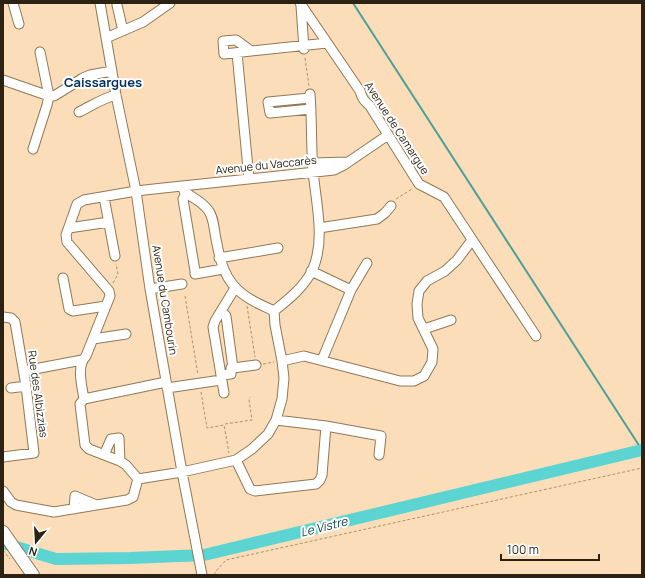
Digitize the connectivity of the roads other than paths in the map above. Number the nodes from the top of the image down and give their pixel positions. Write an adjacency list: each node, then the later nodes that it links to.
1 (13, 3): 6 (street)
2 (100, 3): 8 (street, Avenue du Cambourin)
3 (170, 3): 7 (street)
4 (300, 4): 9 (street, Avenue de Camargue); 10 (street)
5 (117, 5): 7 (street)
6 (19, 24)
7 (123, 31): 8 (street)
8 (106, 38): 14 (street, Avenue du Cambourin)
9 (327, 43): 10 (street); 20 (street, Avenue de Camargue)
10 (304, 48): 11 (street)
11 (251, 51): 13 (street); 13 (street)
12 (40, 52): 17 (street)
13 (237, 53): 25 (street)
14 (112, 71): 16 (street, Avenue du Cambourin); 17 (street)
15 (3, 80): 17 (street)
16 (116, 95): 19 (street); 27 (street, Avenue du Cambourin)
17 (49, 96): 21 (street)
18 (311, 109): 18 (street); 23 (street)
19 (79, 112)
20 (388, 135): 22 (street, Avenue du Vaccarès); 33 (street, Avenue de Camargue)
21 (34, 149)
22 (348, 162): 23 (street); 24 (street, Avenue du Vaccarès)
23 (313, 163): 24 (street)
24 (313, 172): 25 (street, Avenue du Vaccarès); 32 (street)
25 (249, 179): 26 (street, Avenue du Vaccarès)
26 (185, 190): 27 (street, Avenue du Vaccarès); 36 (street); 38 (street)
27 (136, 191): 28 (street, Avenue du Vaccarès); 43 (street, Avenue du Cambourin)
28 (104, 197): 30 (street); 31 (street, Avenue du Vaccarès)
29 (391, 206): 32 (street)
30 (109, 222): 31 (street); 35 (street)
31 (68, 228): 45 (street)
32 (319, 228): 39 (street)
33 (472, 240): 50 (street); 52 (street, Avenue de Camargue)
34 (278, 248): 36 (street)
35 (115, 256)
36 (219, 258): 38 (street)
37 (367, 263): 44 (street)
38 (223, 269): 42 (street)
39 (312, 271): 44 (street); 47 (street)
40 (63, 278): 45 (street)
41 (182, 284): 43 (street)
42 (235, 288): 46 (street); 47 (street)
43 (150, 289): 61 (street, Avenue du Cambourin)
44 (351, 290): 55 (street)
45 (106, 306): 53 (street)
46 (221, 310): 58 (street); 60 (street)
47 (274, 311): 56 (street)
48 (3, 317): 59 (street, Rue des Albizzias)
49 (451, 320): 50 (street)
50 (424, 329): 55 (street)
51 (126, 334): 53 (street)
52 (536, 336)
53 (93, 339): 54 (street)
54 (82, 360): 59 (street); 65 (street)
55 (322, 360): 56 (street)
56 (282, 361): 66 (street)
57 (256, 365): 58 (street)
58 (233, 368): 60 (street)
59 (24, 371): 62 (street, Rue des Albizzias)
60 (221, 378): 61 (street); 64 (street)
61 (166, 385): 65 (street); 73 (street, Avenue du Cambourin)
62 (26, 386): 63 (street); 70 (street, Rue des Albizzias)
63 (11, 388)
64 (224, 393)
65 (84, 399): 68 (street)
66 (276, 420): 67 (street); 71 (street)
67 (326, 426): 69 (street); 71 (street)
68 (104, 455): 72 (street); 72 (street)
69 (379, 456)
70 (3, 457)
71 (236, 460): 73 (street)
72 (120, 461): 74 (street)
73 (182, 472): 74 (street); 79 (street, Avenue du Cambourin)
74 (138, 479): 75 (street)
75 (3, 490)
76 (3, 532): 78 (main road)
77 (3, 542): 78 (street)
78 (16, 559): 80 (street); 81 (main road)
79 (201, 571)
80 (27, 575)
81 (33, 575)

